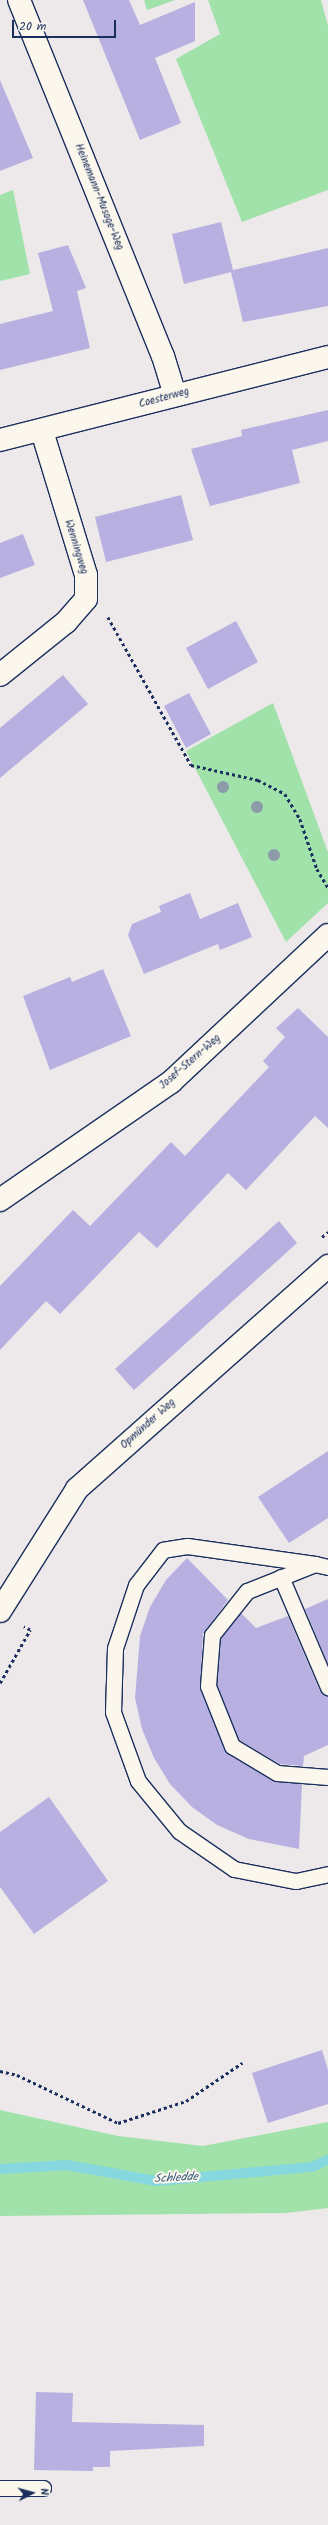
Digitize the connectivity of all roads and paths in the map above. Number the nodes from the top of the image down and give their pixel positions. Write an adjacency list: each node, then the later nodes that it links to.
1 (19, 0): 3 (street, Heinemann-Musoge-Weg)
2 (328, 358): 3 (street, Coesterweg)
3 (175, 395): 4 (street, Coesterweg)
4 (42, 431): 5 (street, Coesterweg); 6 (street, Wenningweg)
5 (0, 440)
6 (86, 599): 7 (street); 8 (path)
7 (0, 675)
8 (328, 887)
9 (328, 935): 10 (street, Josef-Stern-Weg)
10 (0, 1200)
11 (328, 1266): 14 (street, Opmünder Weg)
12 (321, 1566): 13 (lane); 19 (lane)
13 (281, 1576): 17 (lane); 18 (lane)
14 (0, 1611)
15 (18, 1623): 16 (path)
16 (0, 1683)
17 (328, 1688)
18 (328, 1777)
19 (328, 1874)
20 (242, 2062): 21 (path)
21 (0, 2072)
22 (0, 2488): 23 (lane)
23 (43, 2488)

